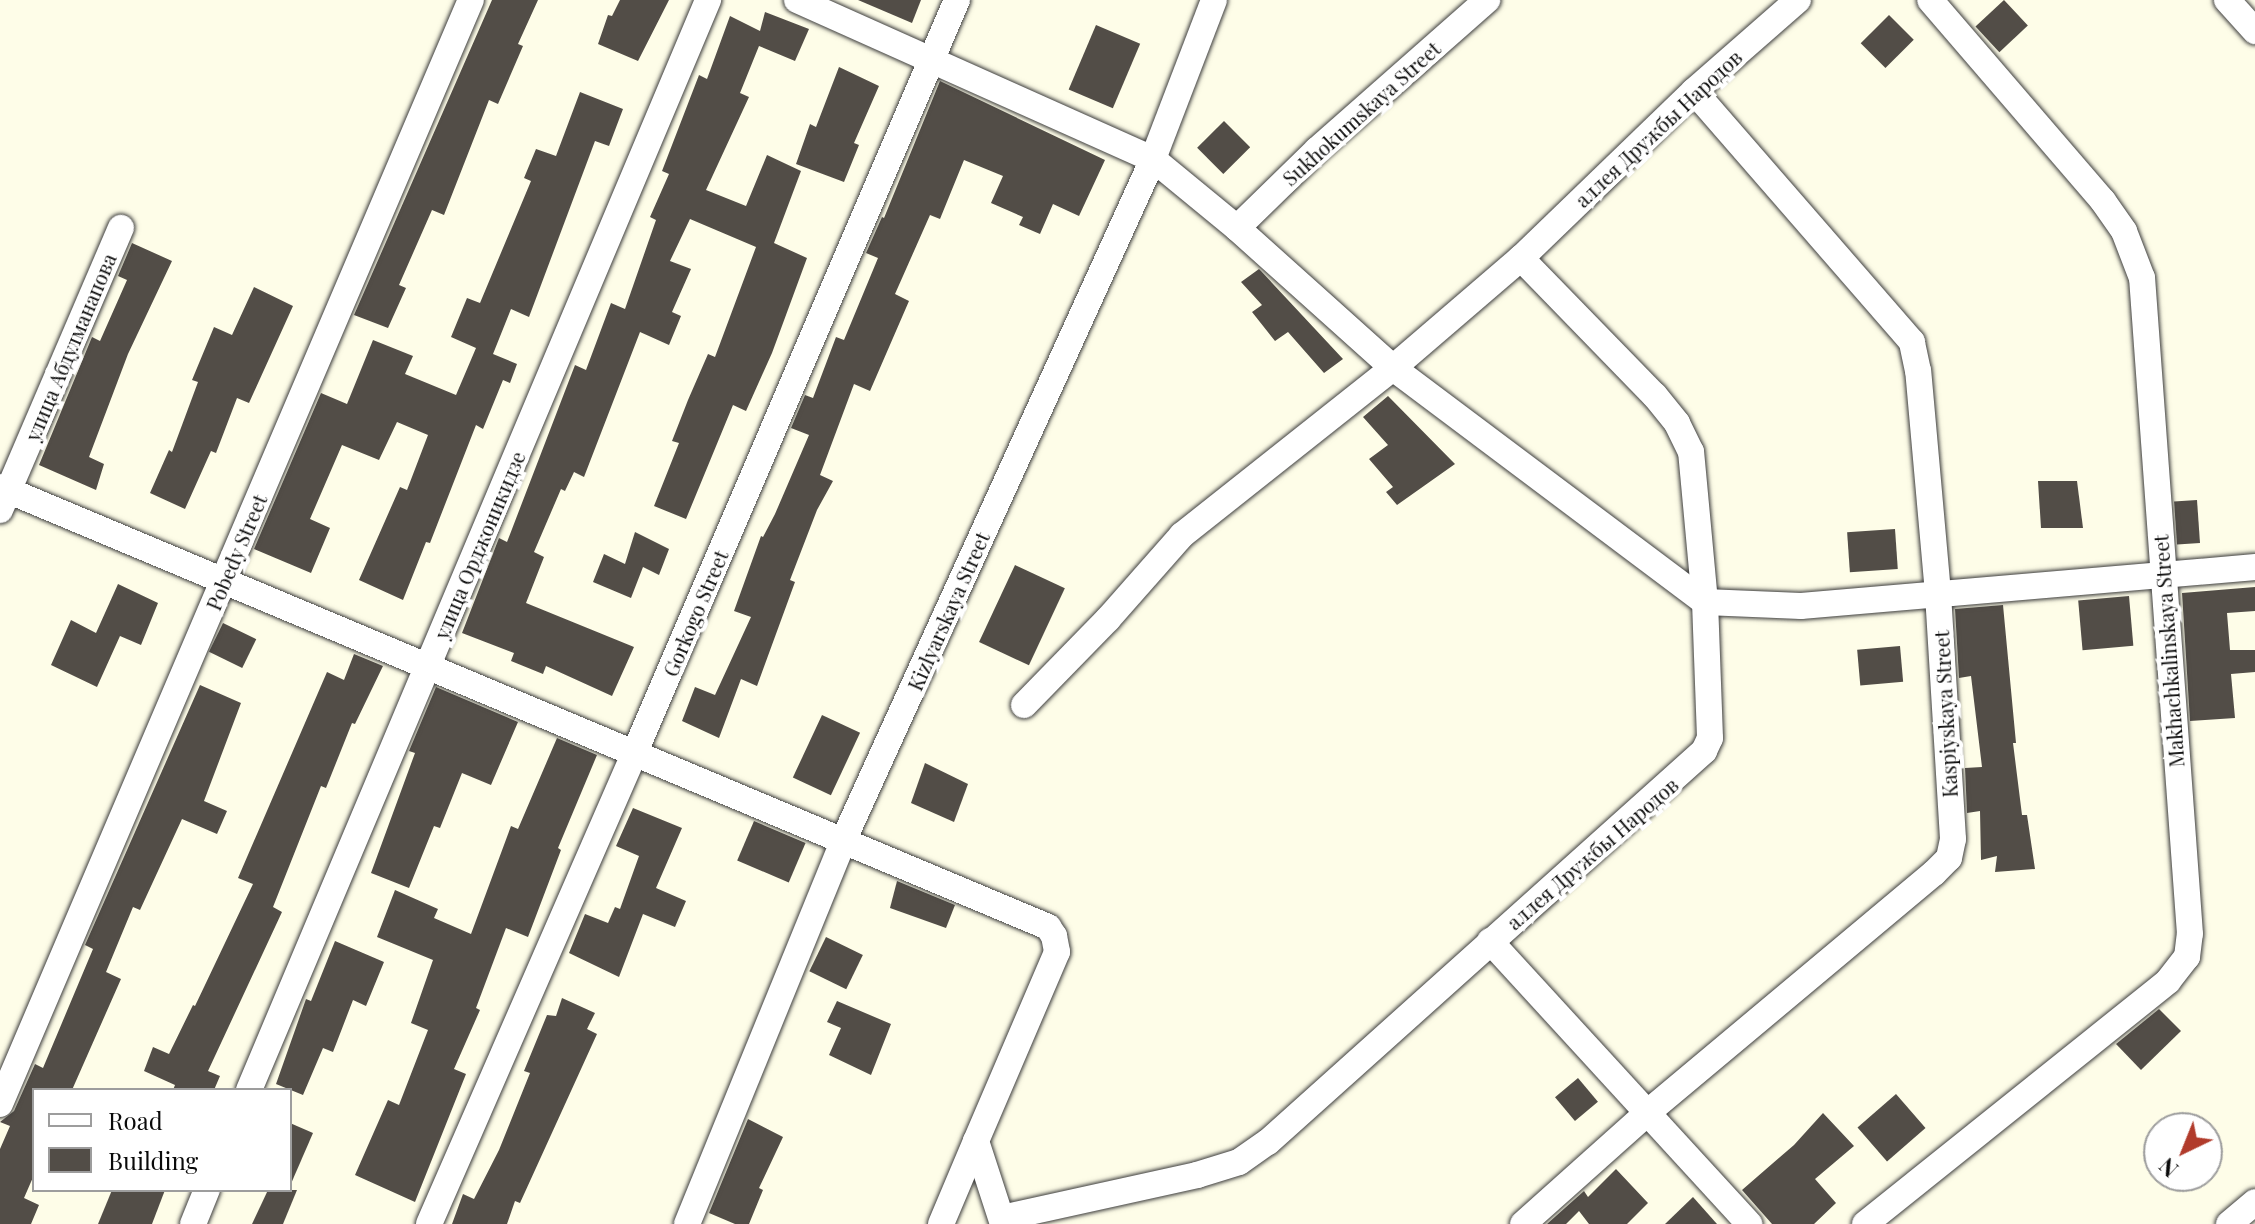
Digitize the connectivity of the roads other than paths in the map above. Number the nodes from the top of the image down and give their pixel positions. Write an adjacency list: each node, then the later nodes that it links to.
1 (471, 0): 21 (street, Pobedy Street)
2 (708, 0): 24 (street, улица Орджоникидзе)
3 (797, 0): 11 (street)
4 (957, 0): 11 (street, Gorkogo Street)
5 (1214, 0): 13 (street, Kizlyarskaya Street)
6 (1487, 0): 15 (street, Sukhokumskaya Street)
7 (1798, 0): 12 (street, аллея Дружбы Народов)
8 (1930, 0): 20 (street, Makhachkalinskaya Street)
9 (2227, 0): 10 (street)
10 (2255, 31)
11 (930, 61): 13 (street); 26 (street, Gorkogo Street)
12 (1694, 91): 16 (street, аллея Дружбы Народов); 22 (street, Kaspiyskaya Street)
13 (1153, 159): 15 (street); 27 (street, Kizlyarskaya Street)
14 (121, 228): 18 (street, улица Абдулманапова)
15 (1237, 228): 17 (street)
16 (1521, 258): 17 (street, аллея Дружбы Народов); 23 (street, аллея Дружбы Народов)
17 (1393, 368): 23 (street); 25 (street, аллея Дружбы Народов)
18 (3, 496): 21 (street)
19 (2255, 567): 20 (street)
20 (2162, 573): 22 (street); 42 (street, Makhachkalinskaya Street)
21 (224, 580): 24 (street); 30 (street, Pobedy Street)
22 (1938, 593): 23 (street); 31 (street, Kaspiyskaya Street)
23 (1705, 602): 28 (street, аллея Дружбы Народов)
24 (428, 666): 26 (street); 29 (street, улица Орджоникидзе)
25 (1024, 705)
26 (635, 752): 27 (street); 37 (street, Gorkogo Street)
27 (844, 839): 32 (street); 38 (street, Kizlyarskaya Street)
28 (1490, 941): 31 (street); 35 (street, аллея Дружбы Народов)
29 (250, 1088)
30 (0, 1104)
31 (1647, 1113): 40 (street, Kaspiyskaya Street); 41 (street)
32 (976, 1141): 35 (street); 39 (street)
33 (206, 1192): 36 (street)
34 (2255, 1202): 43 (street)
35 (1003, 1221)
36 (193, 1224)
37 (429, 1224)
38 (687, 1224)
39 (941, 1224)
40 (1523, 1224)
41 (1749, 1224)
42 (1865, 1224)
43 (2229, 1224)

